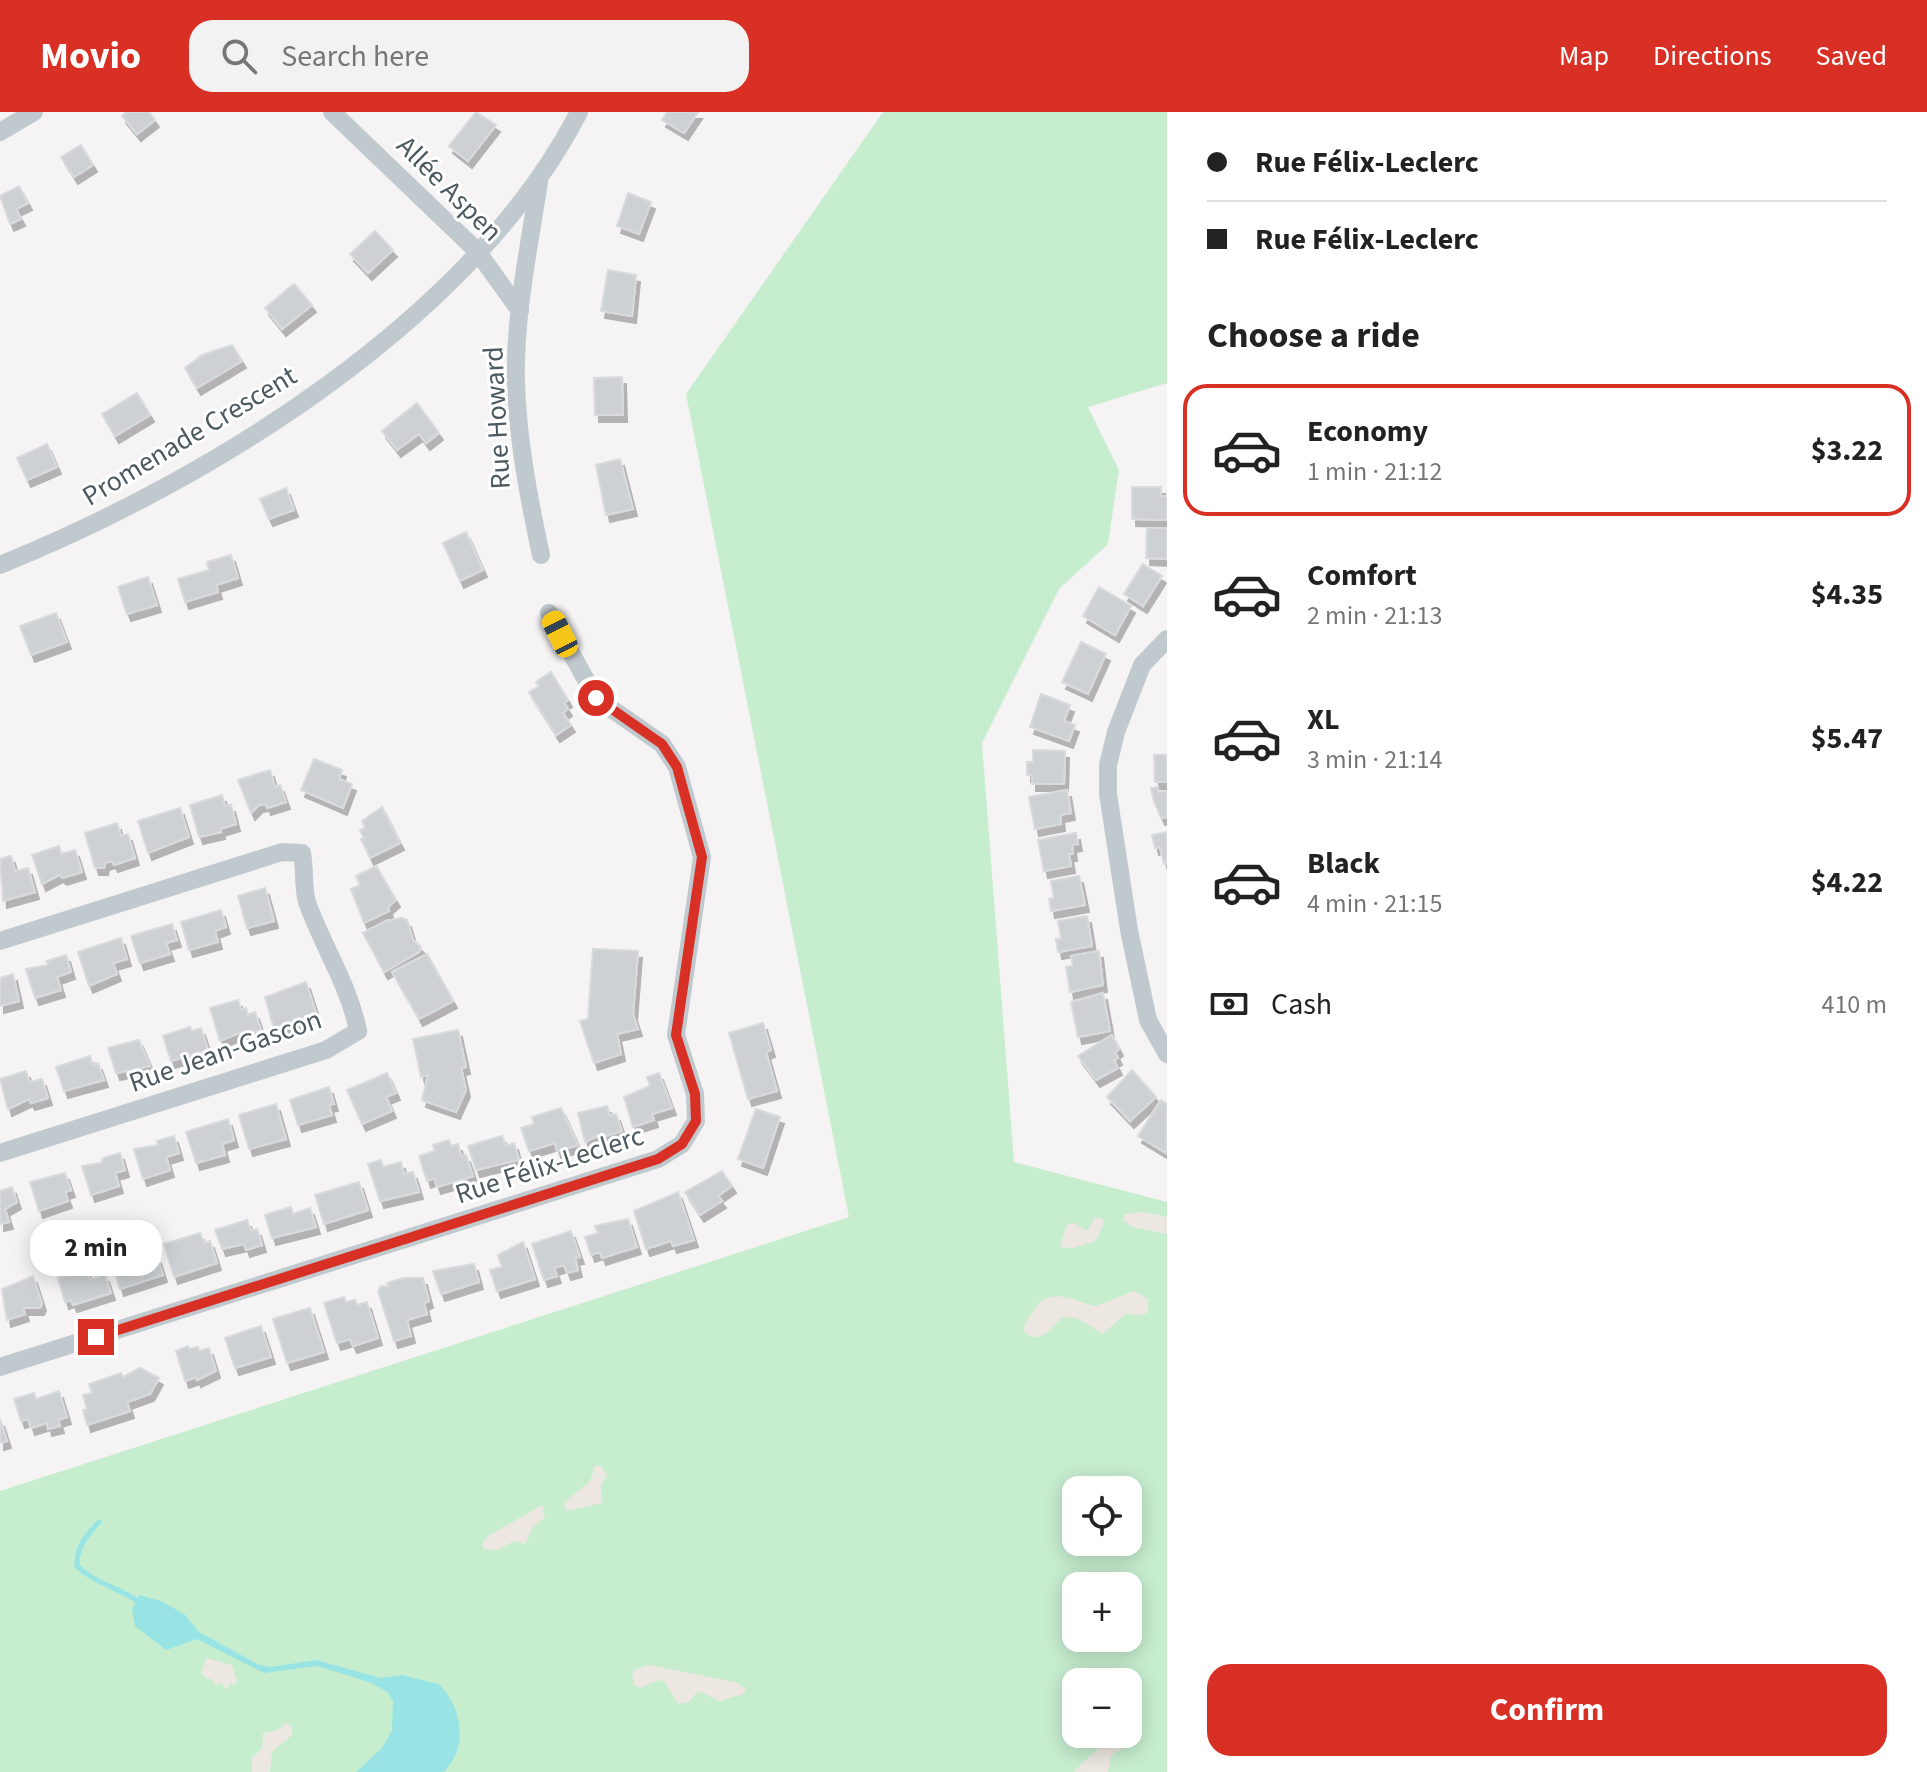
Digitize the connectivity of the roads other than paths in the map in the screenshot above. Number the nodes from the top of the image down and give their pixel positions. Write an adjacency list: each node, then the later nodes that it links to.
1 (34, 112): 4 (street)
2 (332, 112): 6 (street, Allée Aspen)
3 (579, 112): 5 (street, Promenade Crescent)
4 (0, 132)
5 (539, 182): 6 (street, Promenade Crescent); 7 (street, Rue Howard)
6 (477, 251): 7 (street, Allée Aspen); 9 (street, Promenade Crescent)
7 (520, 311): 8 (street, Rue Howard)
8 (541, 555)
9 (0, 565)
10 (549, 613): 15 (street, Rue Félix-Leclerc)
11 (1167, 639): 13 (street)
12 (0, 941): 14 (street, Rue Jean-Gascon)
13 (1167, 1054)
14 (0, 1153)
15 (0, 1367)

